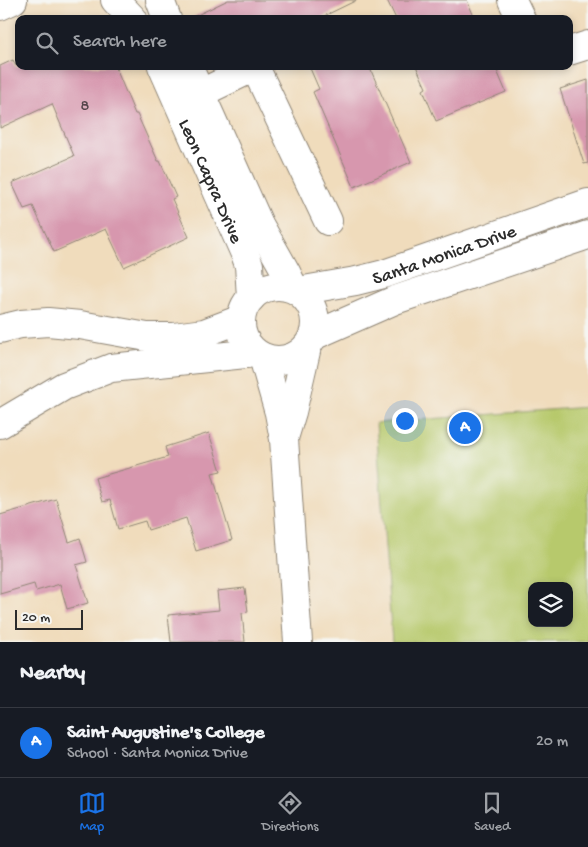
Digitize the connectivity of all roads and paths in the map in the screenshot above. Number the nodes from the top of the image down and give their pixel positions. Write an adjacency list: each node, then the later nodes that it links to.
1 (13, 0): 5 (street)
2 (115, 0): 6 (street)
3 (160, 0): 7 (street)
4 (512, 0): 8 (street)
5 (0, 6)
6 (129, 15)
7 (166, 15)
8 (519, 15)
9 (588, 45): 10 (street)
10 (573, 50)
11 (164, 70): 20 (street, Leon Capra Drive)
12 (190, 70): 15 (street, Leon Capra Drive)
13 (249, 70): 15 (street)
14 (256, 70): 17 (street)
15 (201, 94): 19 (street, Leon Capra Drive)
16 (588, 203): 19 (street, Santa Monica Drive)
17 (328, 221)
18 (588, 235): 22 (street, Santa Monica Drive)
19 (296, 290): 20 (street); 22 (street)
20 (246, 308): 21 (street); 23 (street)
21 (0, 329)
22 (310, 342): 23 (street); 25 (street)
23 (259, 355): 24 (street); 25 (street)
24 (0, 424)
25 (284, 439): 26 (street)
26 (298, 642)

